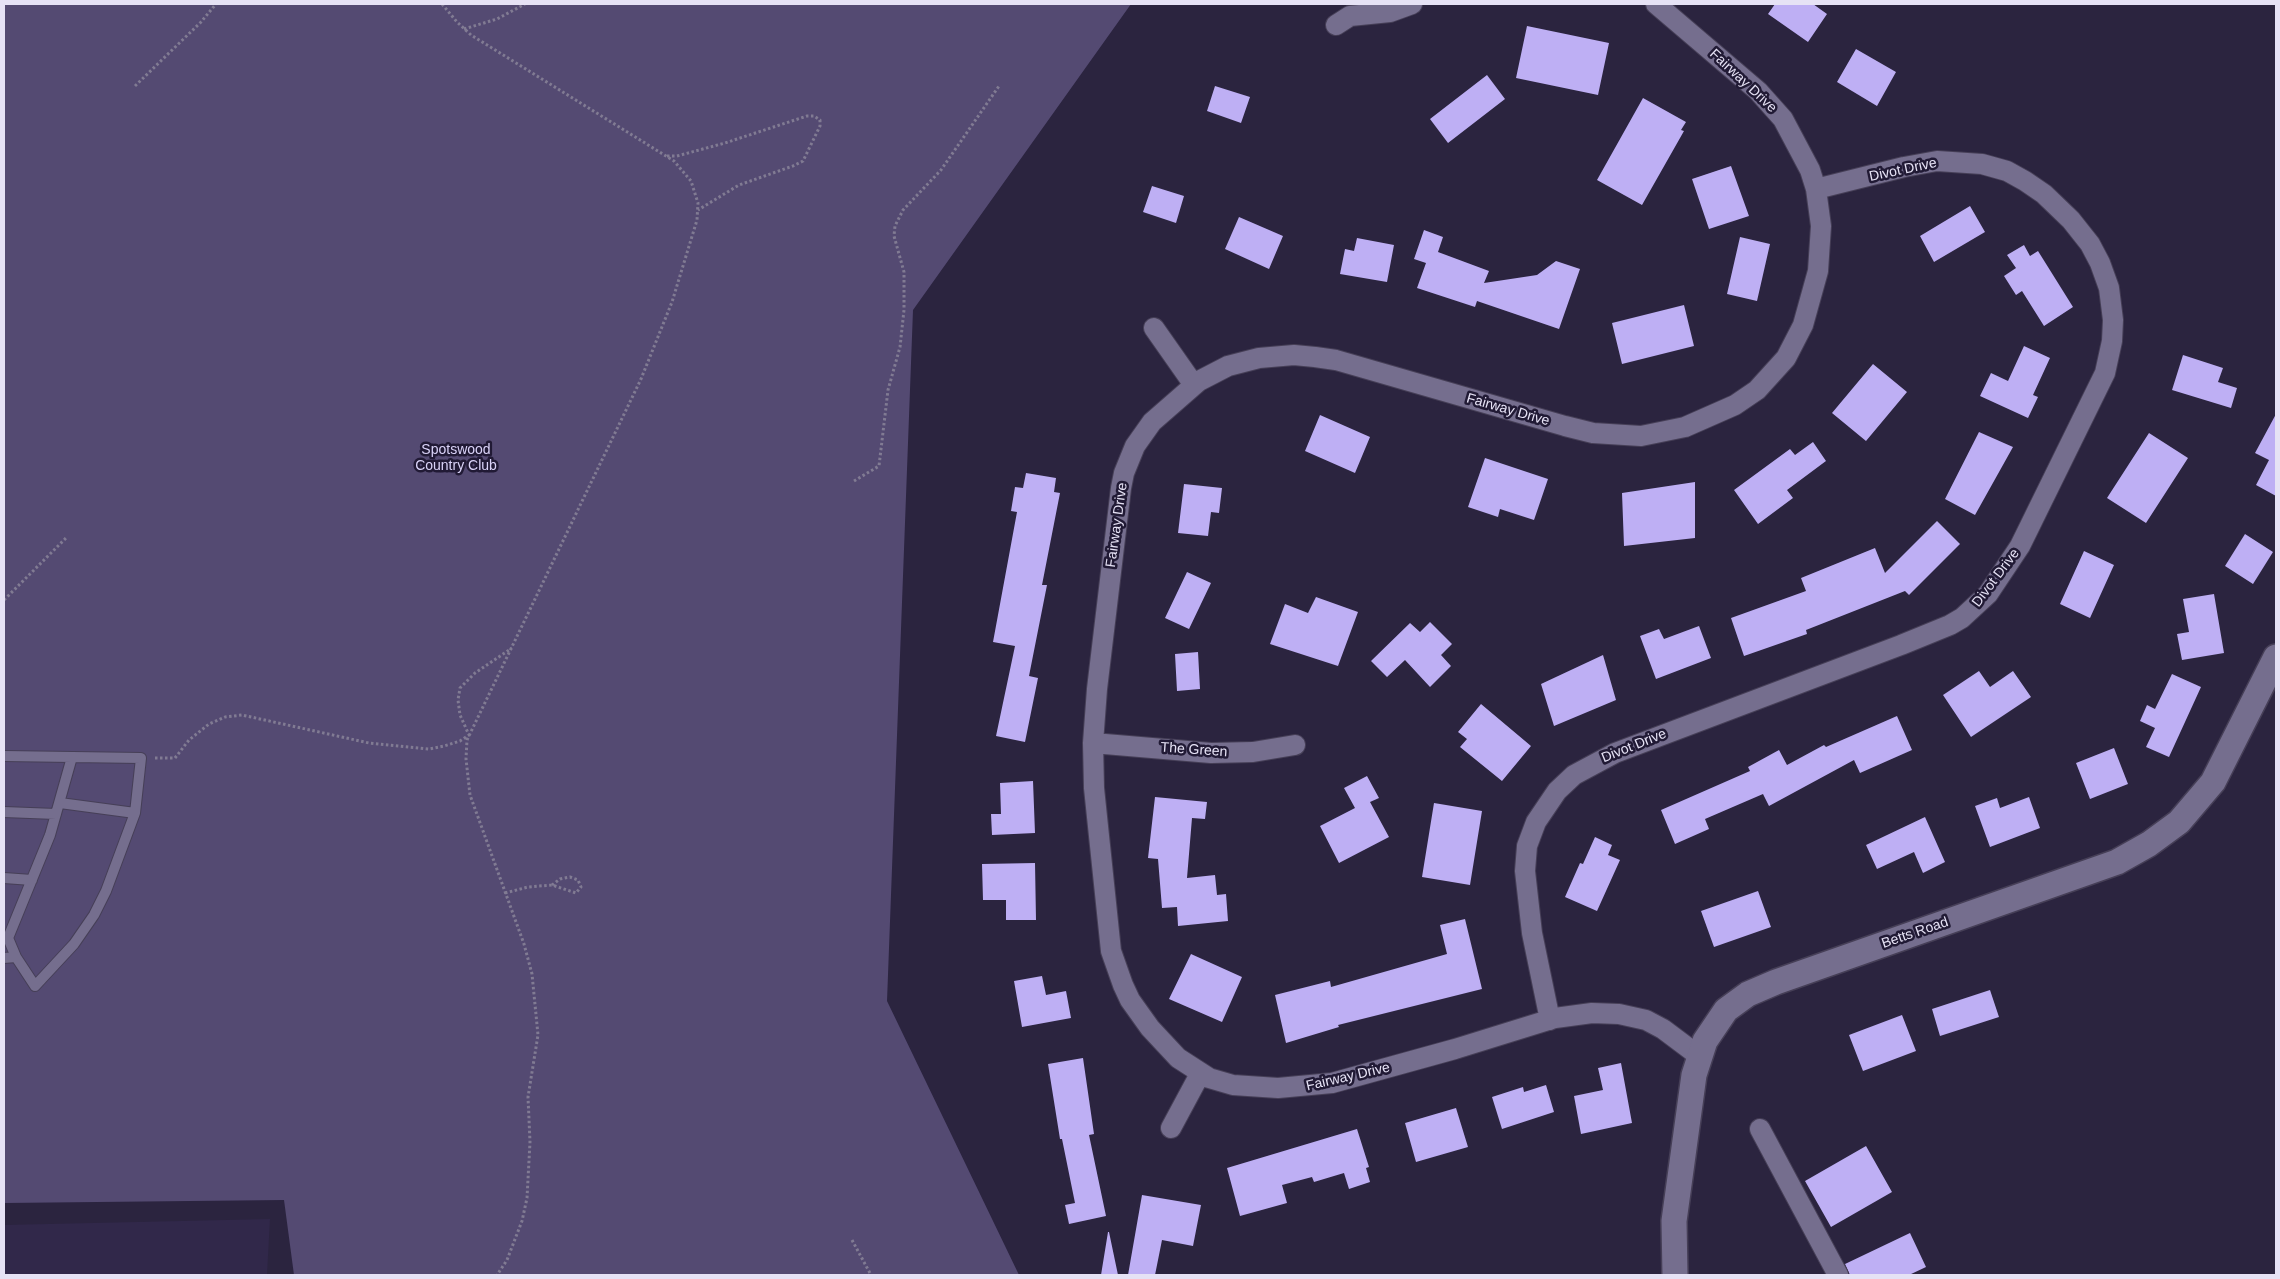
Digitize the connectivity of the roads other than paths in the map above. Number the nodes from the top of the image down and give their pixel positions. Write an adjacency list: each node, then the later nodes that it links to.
1 (1412, 4): 3 (street)
2 (1656, 4): 4 (street, Fairway Drive)
3 (1336, 25)
4 (1816, 190): 6 (street, Fairway Drive); 20 (street, Divot Drive)
5 (1154, 328): 6 (street)
6 (1194, 385): 8 (street, Fairway Drive)
7 (2276, 657): 21 (street, Betts Road)
8 (1093, 743): 9 (street, The Green); 22 (street, Fairway Drive)
9 (1295, 744)
10 (4, 756): 11 (lane)
11 (72, 757): 12 (lane); 14 (lane)
12 (60, 804): 14 (lane); 15 (lane)
13 (4, 812): 15 (lane)
14 (135, 813): 19 (lane)
15 (56, 814): 17 (lane)
16 (4, 878): 17 (lane)
17 (32, 880): 19 (lane)
18 (4, 958): 19 (lane)
19 (16, 958)
20 (1550, 1020): 21 (street, Fairway Drive); 22 (street, Fairway Drive)
21 (1699, 1056): 25 (street, Betts Road)
22 (1200, 1074): 23 (street)
23 (1171, 1128)
24 (1760, 1129): 26 (street)
25 (1675, 1275)
26 (1838, 1275)

